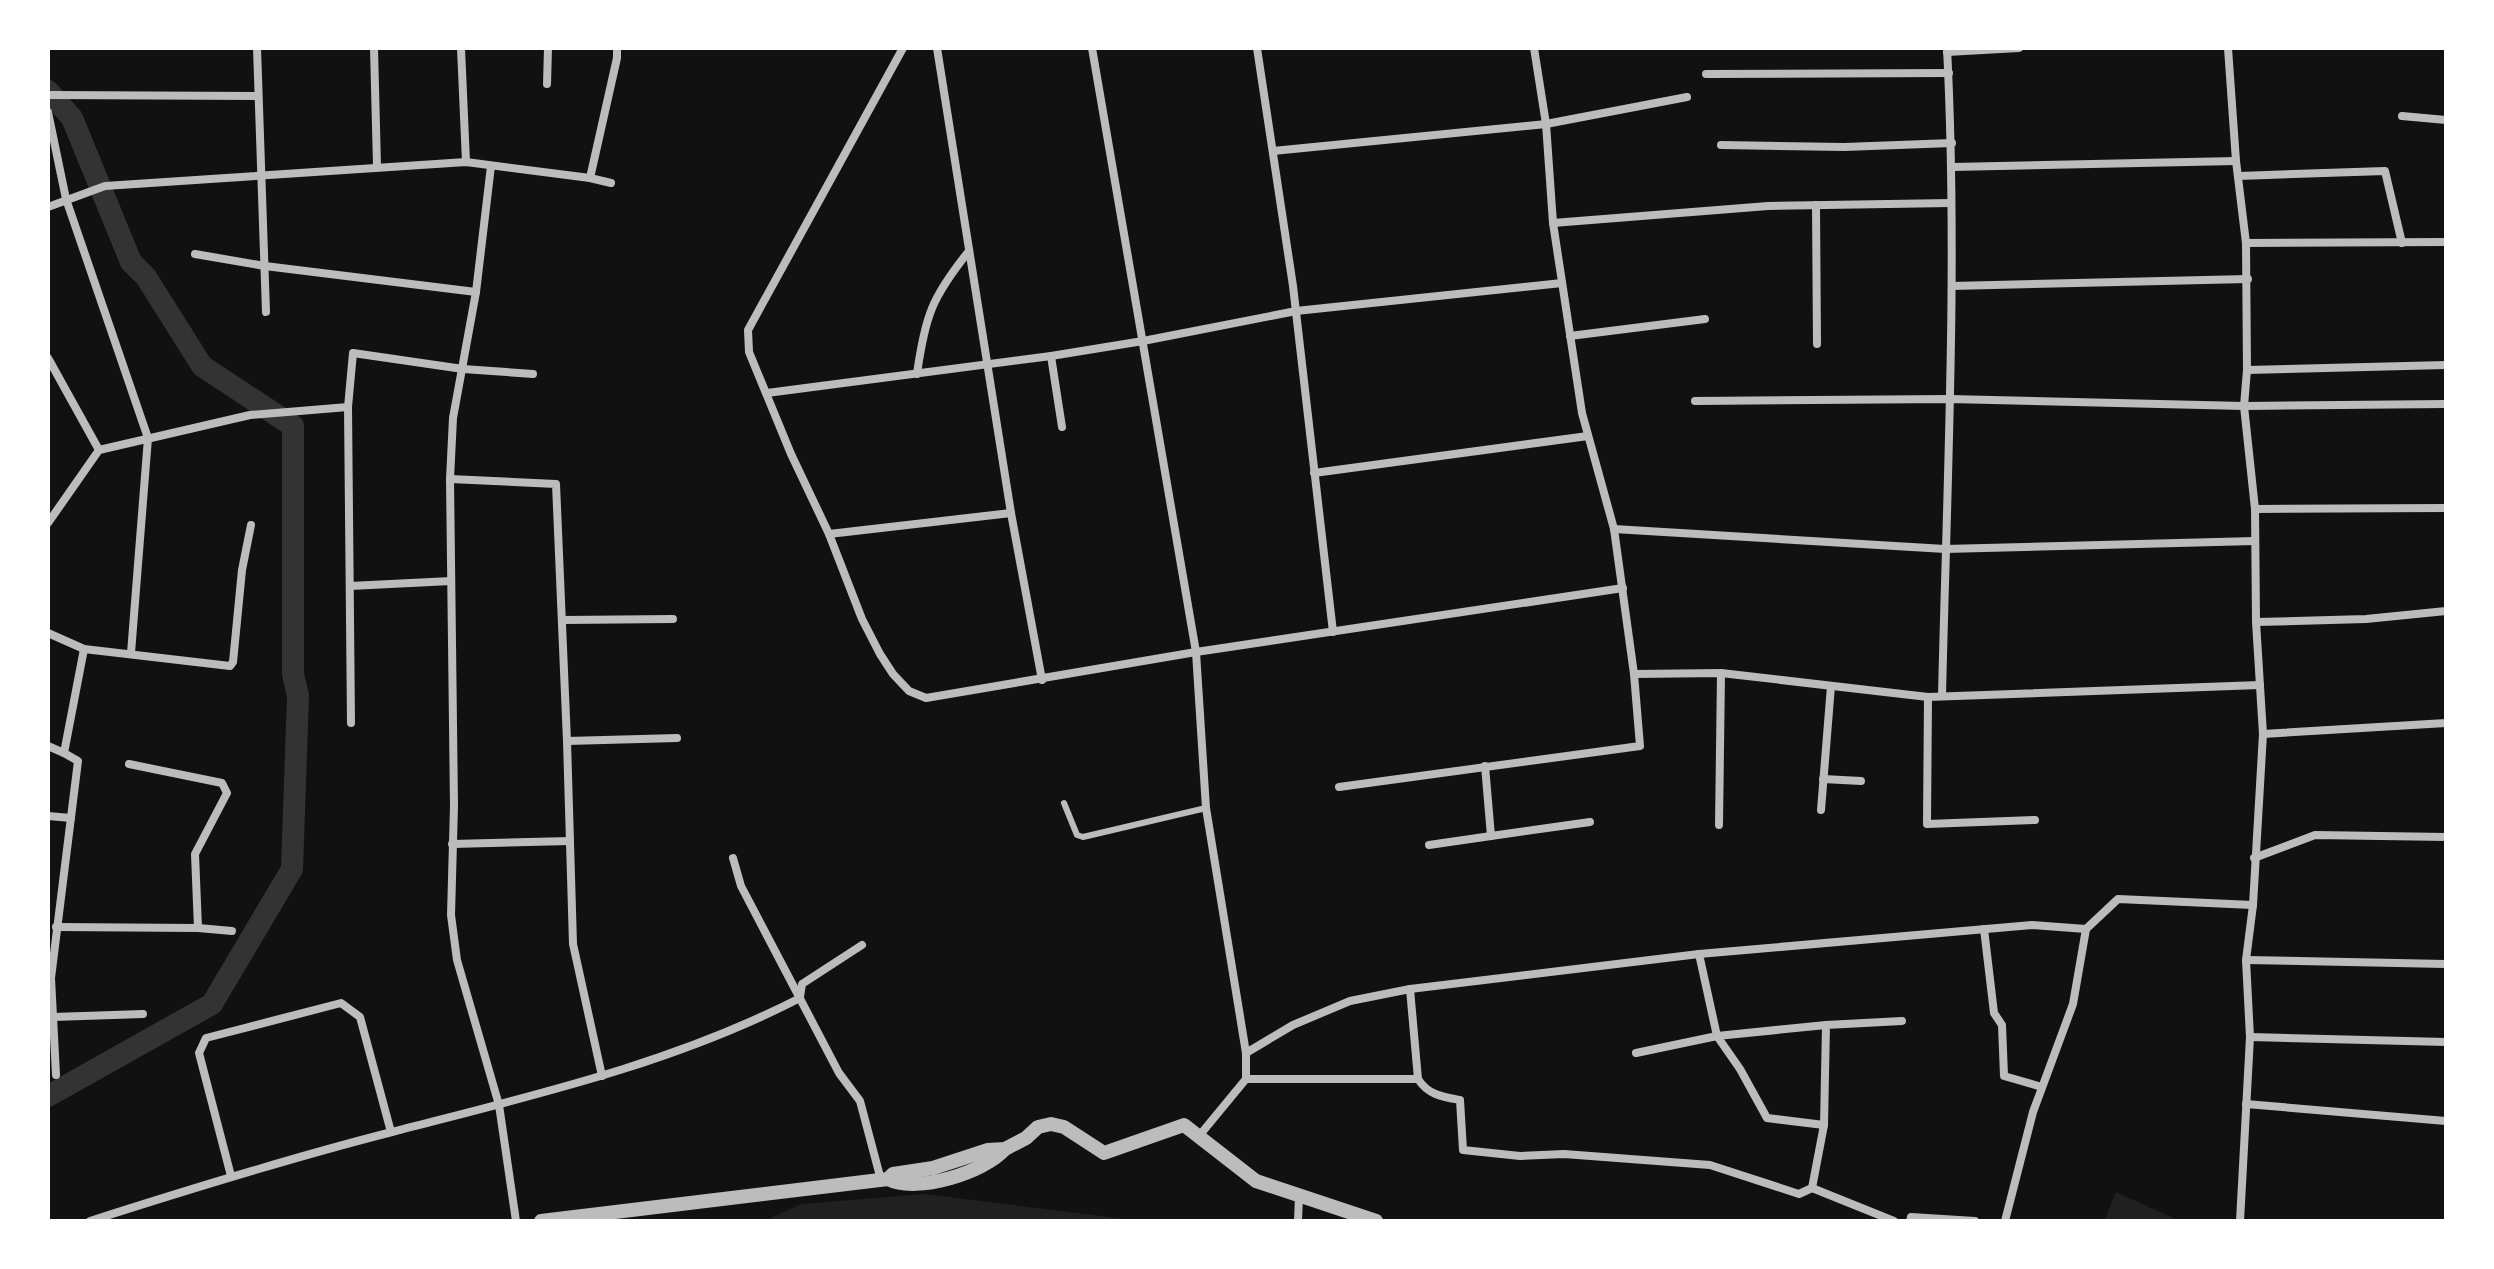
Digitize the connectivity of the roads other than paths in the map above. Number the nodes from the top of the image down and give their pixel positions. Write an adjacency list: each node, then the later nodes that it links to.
1 (257, 48): 18 (street)
2 (374, 48): 29 (street)
3 (461, 48): 28 (street)
4 (548, 48): 16 (street)
5 (617, 48): 34 (street)
6 (903, 48): 65 (street)
7 (937, 48): 44 (street)
8 (1092, 48): 55 (street)
9 (1257, 48): 26 (street)
10 (1534, 48): 23 (street)
11 (2019, 48): 13 (street)
12 (2228, 48): 27 (street)
13 (1947, 50): 14 (street)
14 (1949, 73): 15 (street); 24 (street)
15 (1706, 74)
16 (547, 84)
17 (48, 95): 18 (street)
18 (258, 96): 32 (street)
19 (1687, 97): 23 (street)
20 (48, 112): 36 (street)
21 (2402, 116): 22 (street)
22 (2446, 120)
23 (1546, 124): 26 (street); 40 (street)
24 (1952, 143): 25 (street); 31 (street)
25 (1721, 145)
26 (1273, 151): 51 (street)
27 (2236, 161): 31 (street); 33 (street)
28 (466, 162): 29 (street); 30 (street)
29 (377, 166): 32 (street)
30 (491, 166): 34 (street); 50 (street)
31 (1952, 167): 37 (street)
32 (262, 174): 36 (street); 46 (street)
33 (2238, 176): 42 (street); 43 (street)
34 (590, 178): 35 (street)
35 (611, 183)
36 (66, 199): 39 (street); 73 (street)
37 (1951, 203): 38 (street); 49 (street)
38 (1816, 205): 40 (street); 56 (street)
39 (48, 207)
40 (1553, 223): 48 (street)
41 (2446, 242): 43 (street)
42 (2246, 243): 43 (street); 47 (street)
43 (2402, 243)
44 (969, 251): 59 (street); 64 (street)
45 (195, 254): 46 (street)
46 (265, 266): 50 (street); 52 (street)
47 (2248, 279): 49 (street); 62 (street)
48 (1562, 283): 51 (street); 54 (street)
49 (1952, 286): 66 (street)
50 (476, 292): 61 (street)
51 (1296, 311): 55 (street); 75 (street)
52 (266, 312)
53 (1705, 319): 54 (street)
54 (1570, 336): 72 (street)
55 (1143, 341): 57 (street); 96 (street)
56 (1817, 344)
57 (1051, 356): 59 (street); 71 (street)
58 (48, 358): 74 (street)
59 (986, 365): 64 (street); 79 (street)
60 (2446, 365): 62 (street)
61 (463, 369): 63 (street); 70 (street); 76 (street)
62 (2247, 370): 69 (street)
63 (533, 374)
64 (917, 374): 65 (street)
65 (767, 393): 83 (street)
66 (1950, 399): 67 (street); 69 (street); 85 (street)
67 (1695, 401)
68 (2446, 404): 69 (street)
69 (2244, 406): 78 (street)
70 (348, 407): 73 (street); 87 (street)
71 (1062, 427)
72 (1588, 436): 75 (street); 82 (street)
73 (148, 438): 74 (street); 97 (street)
74 (99, 450): 80 (street)
75 (1314, 473): 93 (street)
76 (450, 479): 86 (street); 91 (street)
77 (2446, 508): 78 (street)
78 (2255, 509): 84 (street)
79 (1011, 513): 83 (street); 100 (street)
80 (48, 523)
81 (251, 525): 97 (street)
82 (1614, 529): 85 (street); 88 (street)
83 (829, 534): 100 (street)
84 (2255, 541): 85 (street); 92 (street)
85 (1945, 549): 103 (street)
86 (451, 581): 87 (street); 128 (street)
87 (350, 586): 105 (street)
88 (1623, 588): 93 (street); 99 (street)
89 (2446, 611): 92 (street)
90 (673, 619): 91 (street)
91 (563, 620): 109 (street)
92 (2256, 622): 101 (street)
93 (1333, 632): 96 (street)
94 (48, 633): 95 (street)
95 (84, 649): 97 (street); 111 (street)
96 (1196, 652): 100 (street); 118 (street)
97 (131, 653)
98 (1721, 673): 99 (street); 102 (street); 124 (street)
99 (1634, 674): 113 (street)
100 (1042, 680)
101 (2260, 685): 103 (street); 107 (street)
102 (1831, 686): 104 (street); 114 (street)
103 (1942, 696): 104 (street)
104 (1928, 697): 122 (street)
105 (351, 723)
106 (2446, 723): 107 (street)
107 (2263, 734): 131 (street)
108 (677, 738): 109 (street)
109 (567, 741): 127 (street)
110 (48, 746): 111 (street)
111 (64, 753): 121 (street)
112 (129, 764): 134 (street)
113 (1485, 766): 116 (street); 125 (street)
114 (1823, 779): 115 (street); 119 (street)
115 (1861, 781)
116 (1339, 787)
117 (1064, 803): 118 (lane)
118 (1206, 808): 152 (street)
119 (1821, 810)
120 (48, 816): 121 (street)
121 (71, 818): 133 (street)
122 (2035, 820)
123 (1590, 822): 125 (street)
124 (1719, 825)
125 (1491, 836): 129 (street)
126 (2446, 837): 131 (street)
127 (570, 841): 128 (street); 155 (street)
128 (452, 844): 160 (street)
129 (1429, 845)
130 (733, 858): 144 (street)
131 (2254, 858): 132 (street)
132 (2253, 905): 136 (street); 140 (street)
133 (56, 927): 134 (street); 142 (street)
134 (198, 928): 137 (street)
135 (1984, 929): 136 (street); 139 (street); 158 (street)
136 (2086, 929): 158 (street)
137 (232, 931)
138 (862, 945): 144 (street)
139 (1699, 954): 143 (street); 149 (street)
140 (2246, 960): 141 (street); 150 (street)
141 (2446, 964)
142 (49, 978): 146 (street)
143 (1410, 989): 152 (street); 157 (street)
144 (800, 998): 155 (street); 166 (street)
145 (143, 1014): 146 (street)
146 (53, 1017): 154 (street)
147 (1902, 1021): 148 (street)
148 (1826, 1025): 149 (street); 162 (street)
149 (1717, 1036): 153 (street); 162 (street)
150 (2250, 1037): 151 (street); 159 (street)
151 (2446, 1042)
152 (1246, 1053): 156 (street)
153 (1636, 1053)
154 (56, 1075)
155 (602, 1076): 160 (street)
156 (1246, 1079): 157 (street); 164 (street)
157 (1418, 1079): 167 (street)
158 (2042, 1087): 177 (street)
159 (2246, 1104): 161 (street); 178 (street)
160 (499, 1105): 163 (street); 170 (street)
161 (2446, 1121)
162 (1824, 1125): 167 (street)
163 (391, 1132): 165 (street); 165 (street)
164 (1199, 1136): 166 (street); 168 (street)
165 (231, 1176): 169 (street)
166 (884, 1180): 171 (street)
167 (1812, 1188): 174 (street)
168 (1299, 1196): 172 (street); 173 (street)
169 (90, 1221)
170 (516, 1221)
171 (541, 1221)
172 (1298, 1221)
173 (1376, 1221)
174 (1894, 1221)
175 (1910, 1221): 176 (street)
176 (1975, 1221)
177 (2005, 1221)
178 (2240, 1221)

